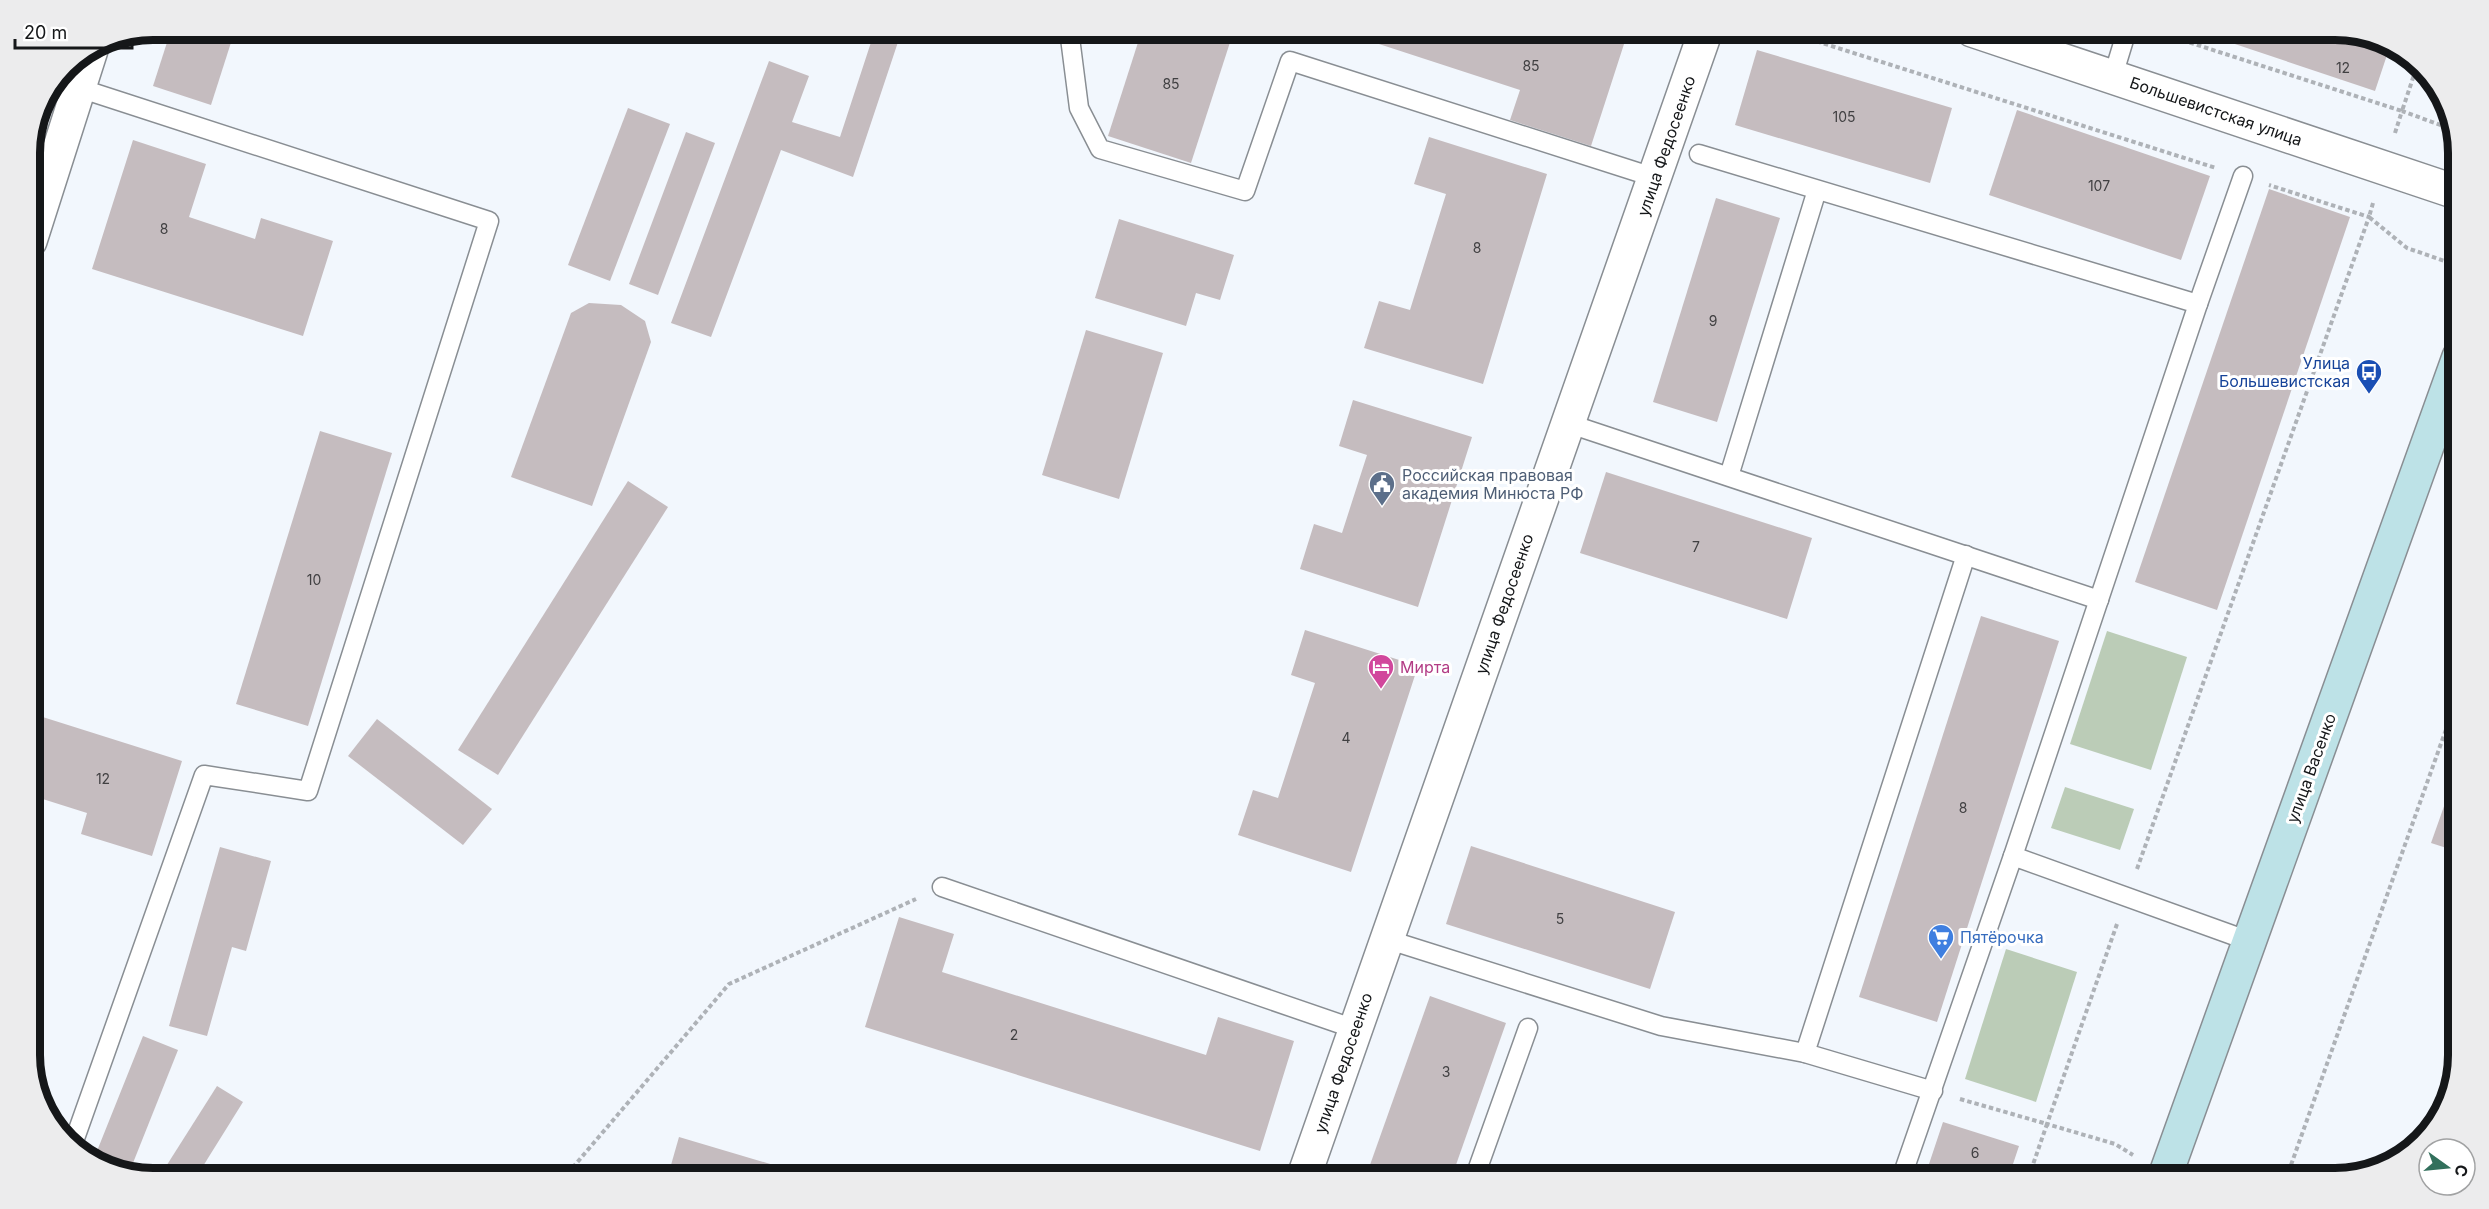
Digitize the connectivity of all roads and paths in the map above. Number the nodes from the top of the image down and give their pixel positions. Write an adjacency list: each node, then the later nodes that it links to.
1 (1703, 40): 15 (street, улица Федосеенко)
2 (1812, 40): 14 (path)
3 (2003, 40): 9 (street, Большевистская улица)
4 (2124, 40): 9 (lane)
5 (2182, 40): 11 (path)
6 (1071, 41): 15 (lane)
7 (87, 63): 10 (street)
8 (2415, 73): 11 (path)
9 (2113, 76): 16 (street, Большевистская улица)
10 (79, 88): 18 (street); 36 (lane)
11 (2402, 111): 12 (path)
12 (2445, 127)
13 (1699, 154): 17 (lane)
14 (2243, 176): 19 (lane); 28 (path)
15 (1656, 178): 21 (street, улица Федосеенко)
16 (2448, 189)
17 (1817, 190): 19 (lane); 22 (lane)
18 (41, 207)
19 (2198, 304): 24 (lane)
20 (2448, 388): 30 (main road, улица Васенко)
21 (1567, 423): 22 (lane); 29 (street, улица Федосеенко)
22 (1729, 476): 23 (lane)
23 (1966, 555): 24 (lane); 33 (lane)
24 (2099, 600): 26 (lane)
25 (2448, 724): 44 (path)
26 (2013, 855): 28 (lane); 34 (lane)
27 (942, 887): 32 (lane); 38 (path)
28 (2127, 896): 30 (lane); 35 (path)
29 (1386, 939): 32 (street, улица Федосеенко); 33 (lane)
30 (2249, 941): 43 (main road, улица Васенко)
31 (1528, 1028): 40 (lane)
32 (1355, 1029): 39 (street, улица Федосеенко)
33 (1805, 1053): 34 (lane)
34 (1933, 1091): 35 (path); 41 (lane)
35 (2047, 1124): 37 (path); 42 (path)
36 (75, 1137)
37 (2115, 1143)
38 (572, 1168)
39 (1307, 1168)
40 (1478, 1168)
41 (1905, 1168)
42 (2032, 1168)
43 (2168, 1168)
44 (2290, 1168)

